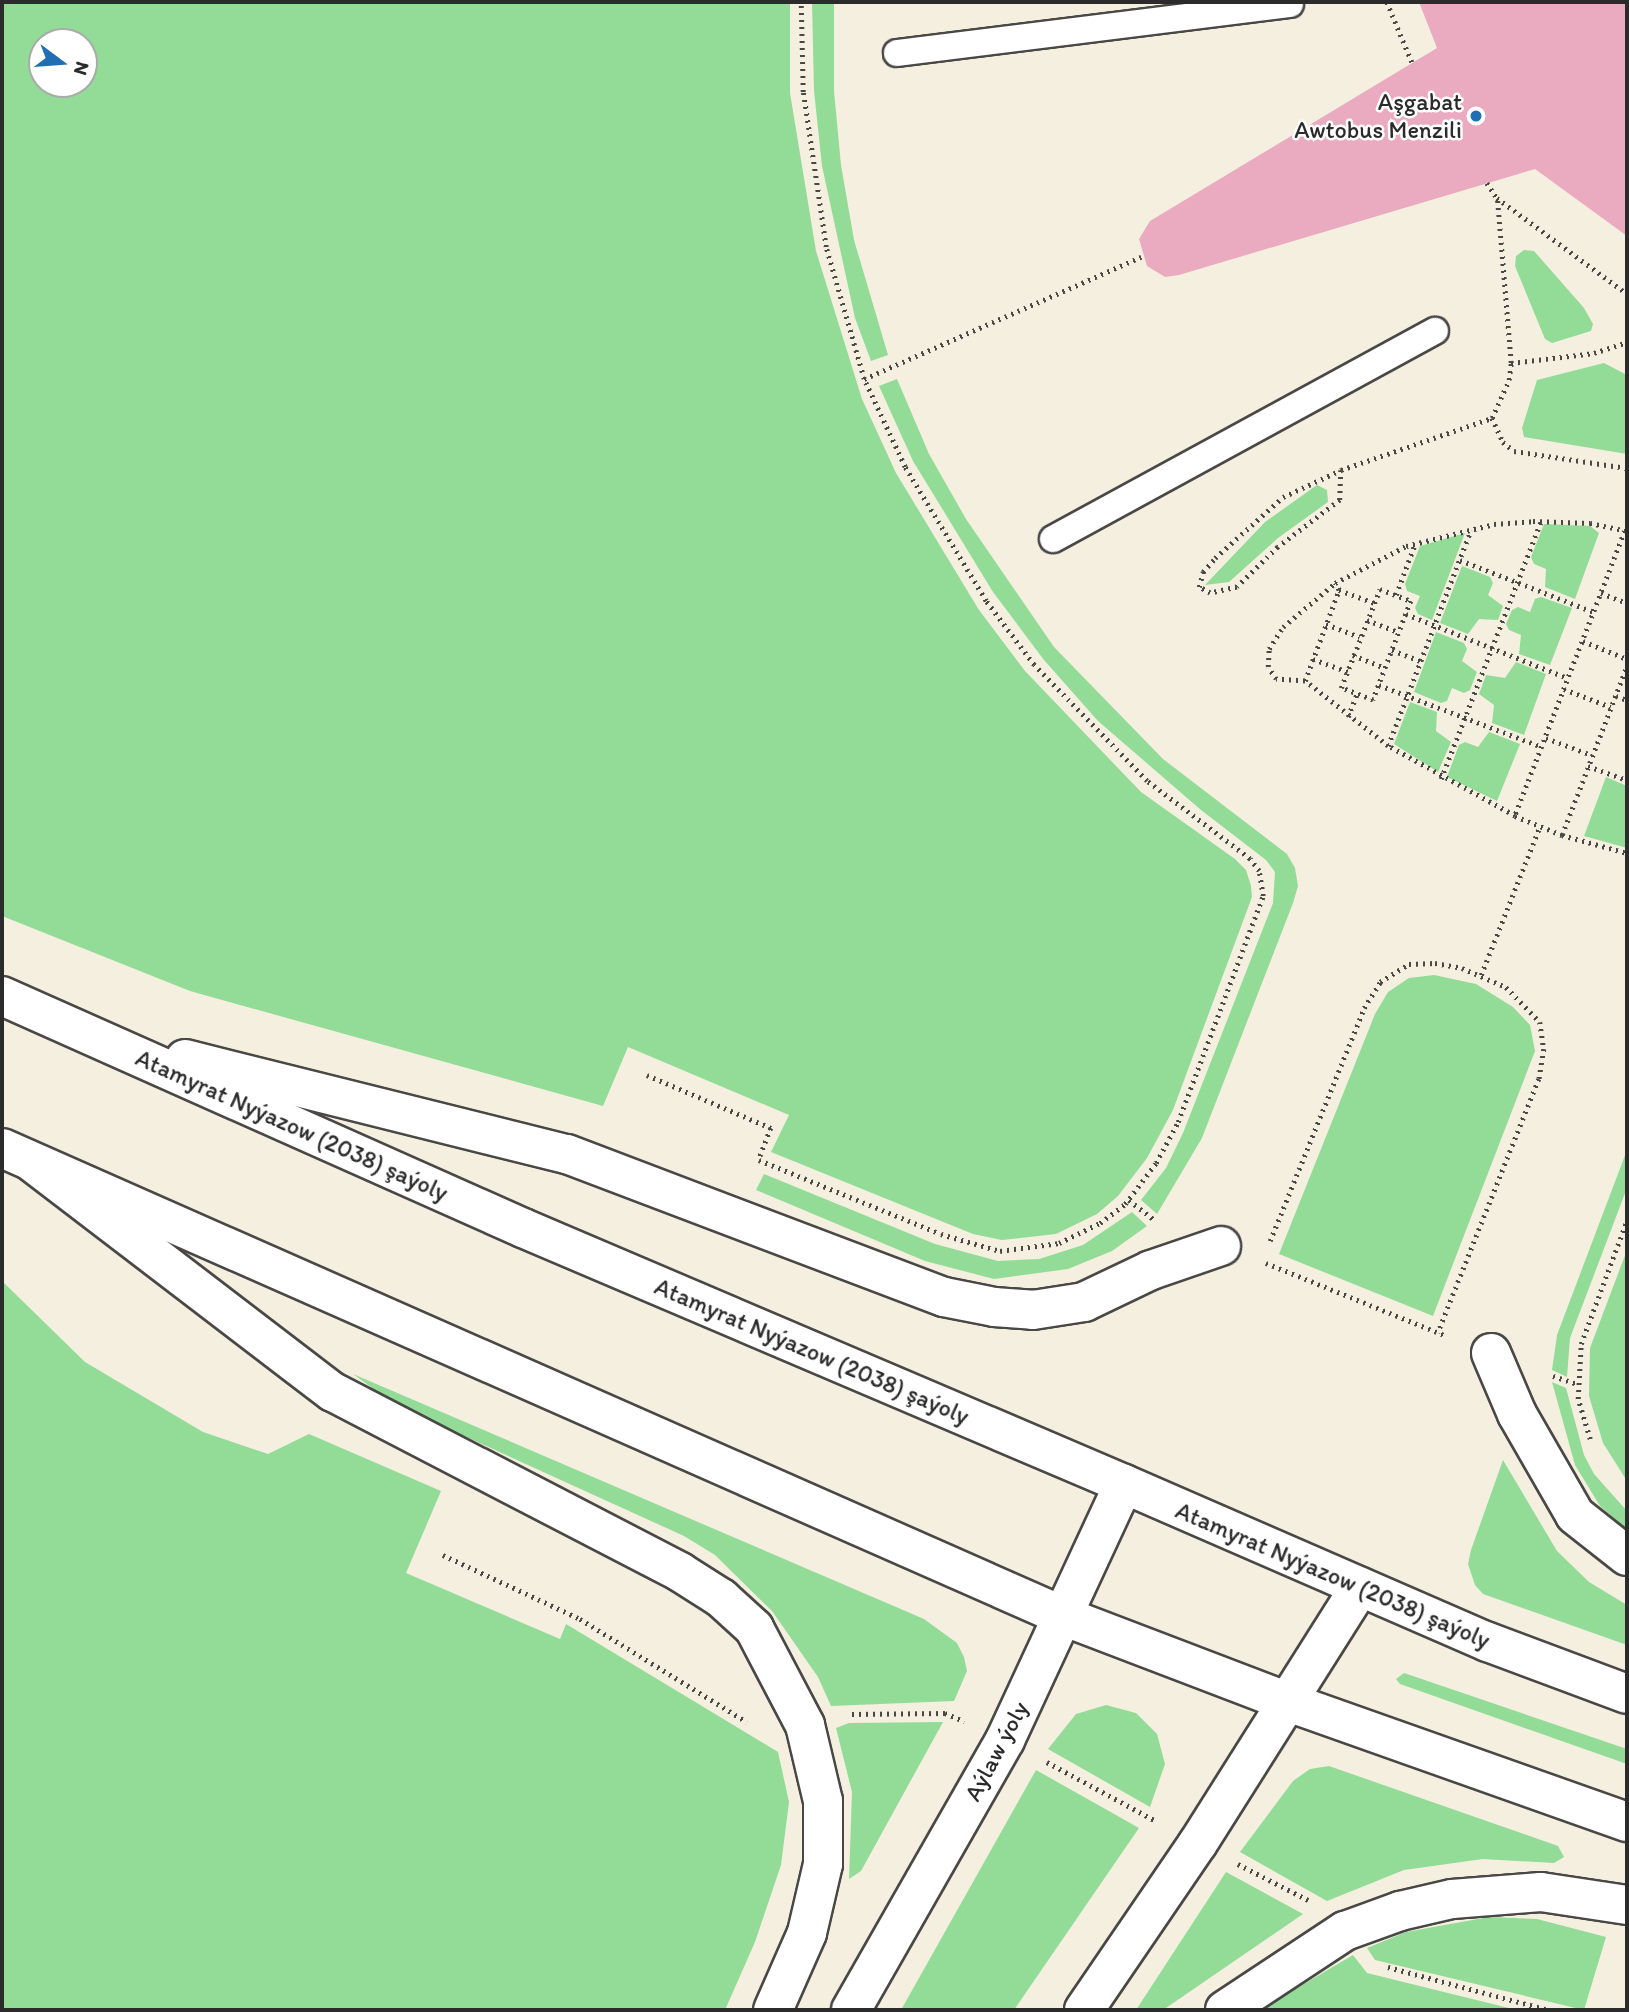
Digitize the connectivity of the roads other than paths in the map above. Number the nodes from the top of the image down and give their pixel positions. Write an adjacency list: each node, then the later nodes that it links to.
1 (1290, 4): 2 (lane)
2 (897, 53)
3 (1435, 331): 4 (lane)
4 (1053, 539)
5 (2, 996): 6 (main road, Atamyrat Nyýazow (2038) şaýoly)
6 (92, 1036): 8 (main road); 10 (main road, Atamyrat Nyýazow (2038) şaýoly)
7 (17, 1156): 13 (main road); 18 (main road)
8 (1221, 1246)
9 (1491, 1353): 11 (main road)
10 (1124, 1484): 12 (main road, Atamyrat Nyýazow (2038) şaýoly); 13 (main road, Aýlaw ýoly)
11 (1627, 1556)
12 (1360, 1587): 14 (main road, Atamyrat Nyýazow (2038) şaýoly); 15 (main road)
13 (1063, 1616): 15 (main road); 19 (main road, Aýlaw ýoly)
14 (1627, 1694)
15 (1287, 1702): 16 (main road); 20 (main road)
16 (1627, 1822)
17 (1627, 1905): 21 (main road)
18 (772, 2010)
19 (851, 2010)
20 (1084, 2010)
21 (1225, 2010)

